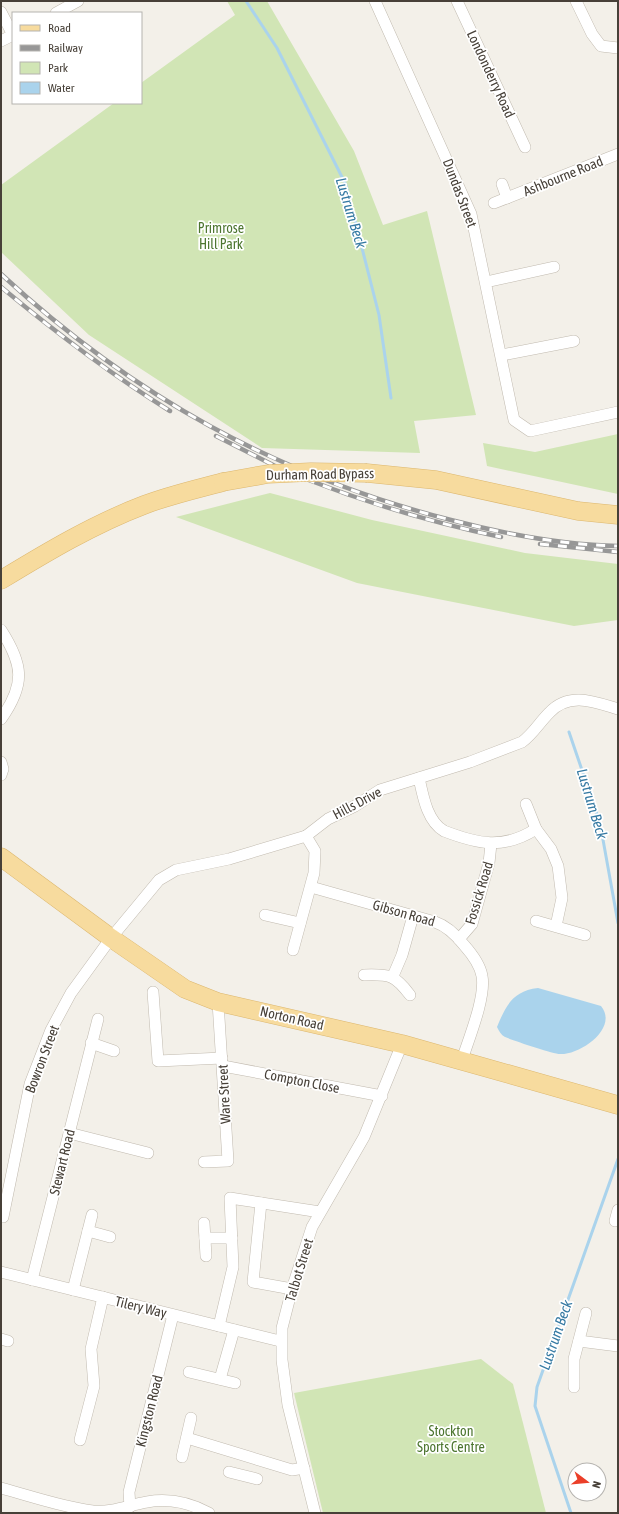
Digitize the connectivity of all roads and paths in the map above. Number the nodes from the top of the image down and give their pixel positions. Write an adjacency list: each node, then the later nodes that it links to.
1 (78, 1): 6 (street)
2 (375, 1): 17 (street, Dundas Street)
3 (457, 1): 11 (street, Londonderry Road)
4 (576, 1): 10 (street)
5 (1, 12): 7 (street)
6 (58, 12)
7 (12, 33)
8 (12, 36): 9 (street)
9 (1, 41)
10 (618, 48)
11 (525, 147)
12 (618, 154): 14 (street, Ashbourne Road)
13 (502, 184): 14 (street, Ashbourne Road)
14 (507, 198): 15 (street, Ashbourne Road)
15 (494, 203)
16 (554, 267): 17 (street)
17 (486, 282): 19 (street, Dundas Street)
18 (574, 341): 19 (street)
19 (502, 355): 20 (street, Dundas Street)
20 (618, 412)
21 (618, 515): 22 (main road, Durham Road Bypass, bridge)
22 (1, 580)
23 (1, 630): 25 (street)
24 (618, 709): 28 (street, Hills Drive)
25 (1, 718)
26 (1, 762): 27 (street)
27 (1, 775)
28 (419, 778): 31 (street, Hills Drive); 32 (street)
29 (526, 804): 30 (street)
30 (536, 829): 32 (street); 39 (street)
31 (306, 836): 34 (street); 41 (street, Hills Drive)
32 (491, 844): 42 (street, Fossick Road)
33 (1, 857): 41 (main road, Norton Road)
34 (311, 887): 36 (street, Gibson Road); 38 (street)
35 (265, 914): 38 (street)
36 (413, 916): 42 (street, Gibson Road); 45 (street)
37 (536, 921): 39 (street)
38 (300, 923): 43 (street)
39 (556, 926): 40 (street)
40 (585, 935)
41 (111, 938): 48 (main road, Norton Road); 63 (street, Bowron Street)
42 (459, 939): 53 (street, Gibson Road)
43 (293, 950)
44 (364, 975): 45 (street)
45 (393, 976): 47 (street)
46 (153, 992): 54 (street, Compton Close)
47 (410, 995)
48 (218, 1002): 51 (main road, Norton Road); 54 (street, Ware Street)
49 (98, 1019): 50 (street, Stewart Road)
50 (91, 1043): 52 (street); 57 (street, Stewart Road)
51 (402, 1044): 53 (main road, Norton Road); 55 (street, Talbot Street)
52 (114, 1051)
53 (462, 1060): 56 (main road, Norton Road)
54 (223, 1062): 55 (street, Compton Close); 59 (street, Ware Street)
55 (382, 1096): 61 (street, Talbot Street)
56 (618, 1104)
57 (69, 1133): 58 (street); 71 (street, Stewart Road)
58 (148, 1153)
59 (204, 1162)
60 (261, 1203): 61 (street); 68 (street); 73 (street)
61 (320, 1212): 73 (street, Talbot Street)
62 (92, 1215): 65 (street)
63 (2, 1217)
64 (204, 1223): 67 (street)
65 (88, 1231): 66 (street); 72 (street)
66 (110, 1237)
67 (205, 1238): 68 (street); 69 (street)
68 (232, 1238): 77 (street)
69 (206, 1256)
70 (1, 1272): 71 (street, Tilery Way)
71 (32, 1280): 72 (street, Tilery Way)
72 (73, 1290): 74 (street, Tilery Way)
73 (292, 1290): 79 (street, Talbot Street)
74 (103, 1297): 76 (street, Tilery Way); 88 (street)
75 (586, 1312): 80 (street)
76 (172, 1314): 77 (street, Tilery Way); 96 (street, Kingston Road)
77 (219, 1326): 78 (street, Tilery Way)
78 (234, 1330): 79 (street, Tilery Way); 83 (street)
79 (280, 1341): 91 (street, Talbot Street)
80 (578, 1341): 81 (street); 85 (street)
81 (618, 1346)
82 (189, 1372): 83 (street)
83 (220, 1380): 84 (street)
84 (235, 1383)
85 (574, 1387)
86 (191, 1418): 87 (street)
87 (187, 1438): 89 (street); 90 (street)
88 (80, 1440)
89 (182, 1457)
90 (250, 1457): 91 (street); 93 (street)
91 (304, 1468): 98 (street, Talbot Street)
92 (229, 1472): 93 (street)
93 (244, 1475): 94 (street)
94 (257, 1479)
95 (1, 1488): 96 (street)
96 (130, 1507): 97 (street)
97 (209, 1513)
98 (315, 1513)

